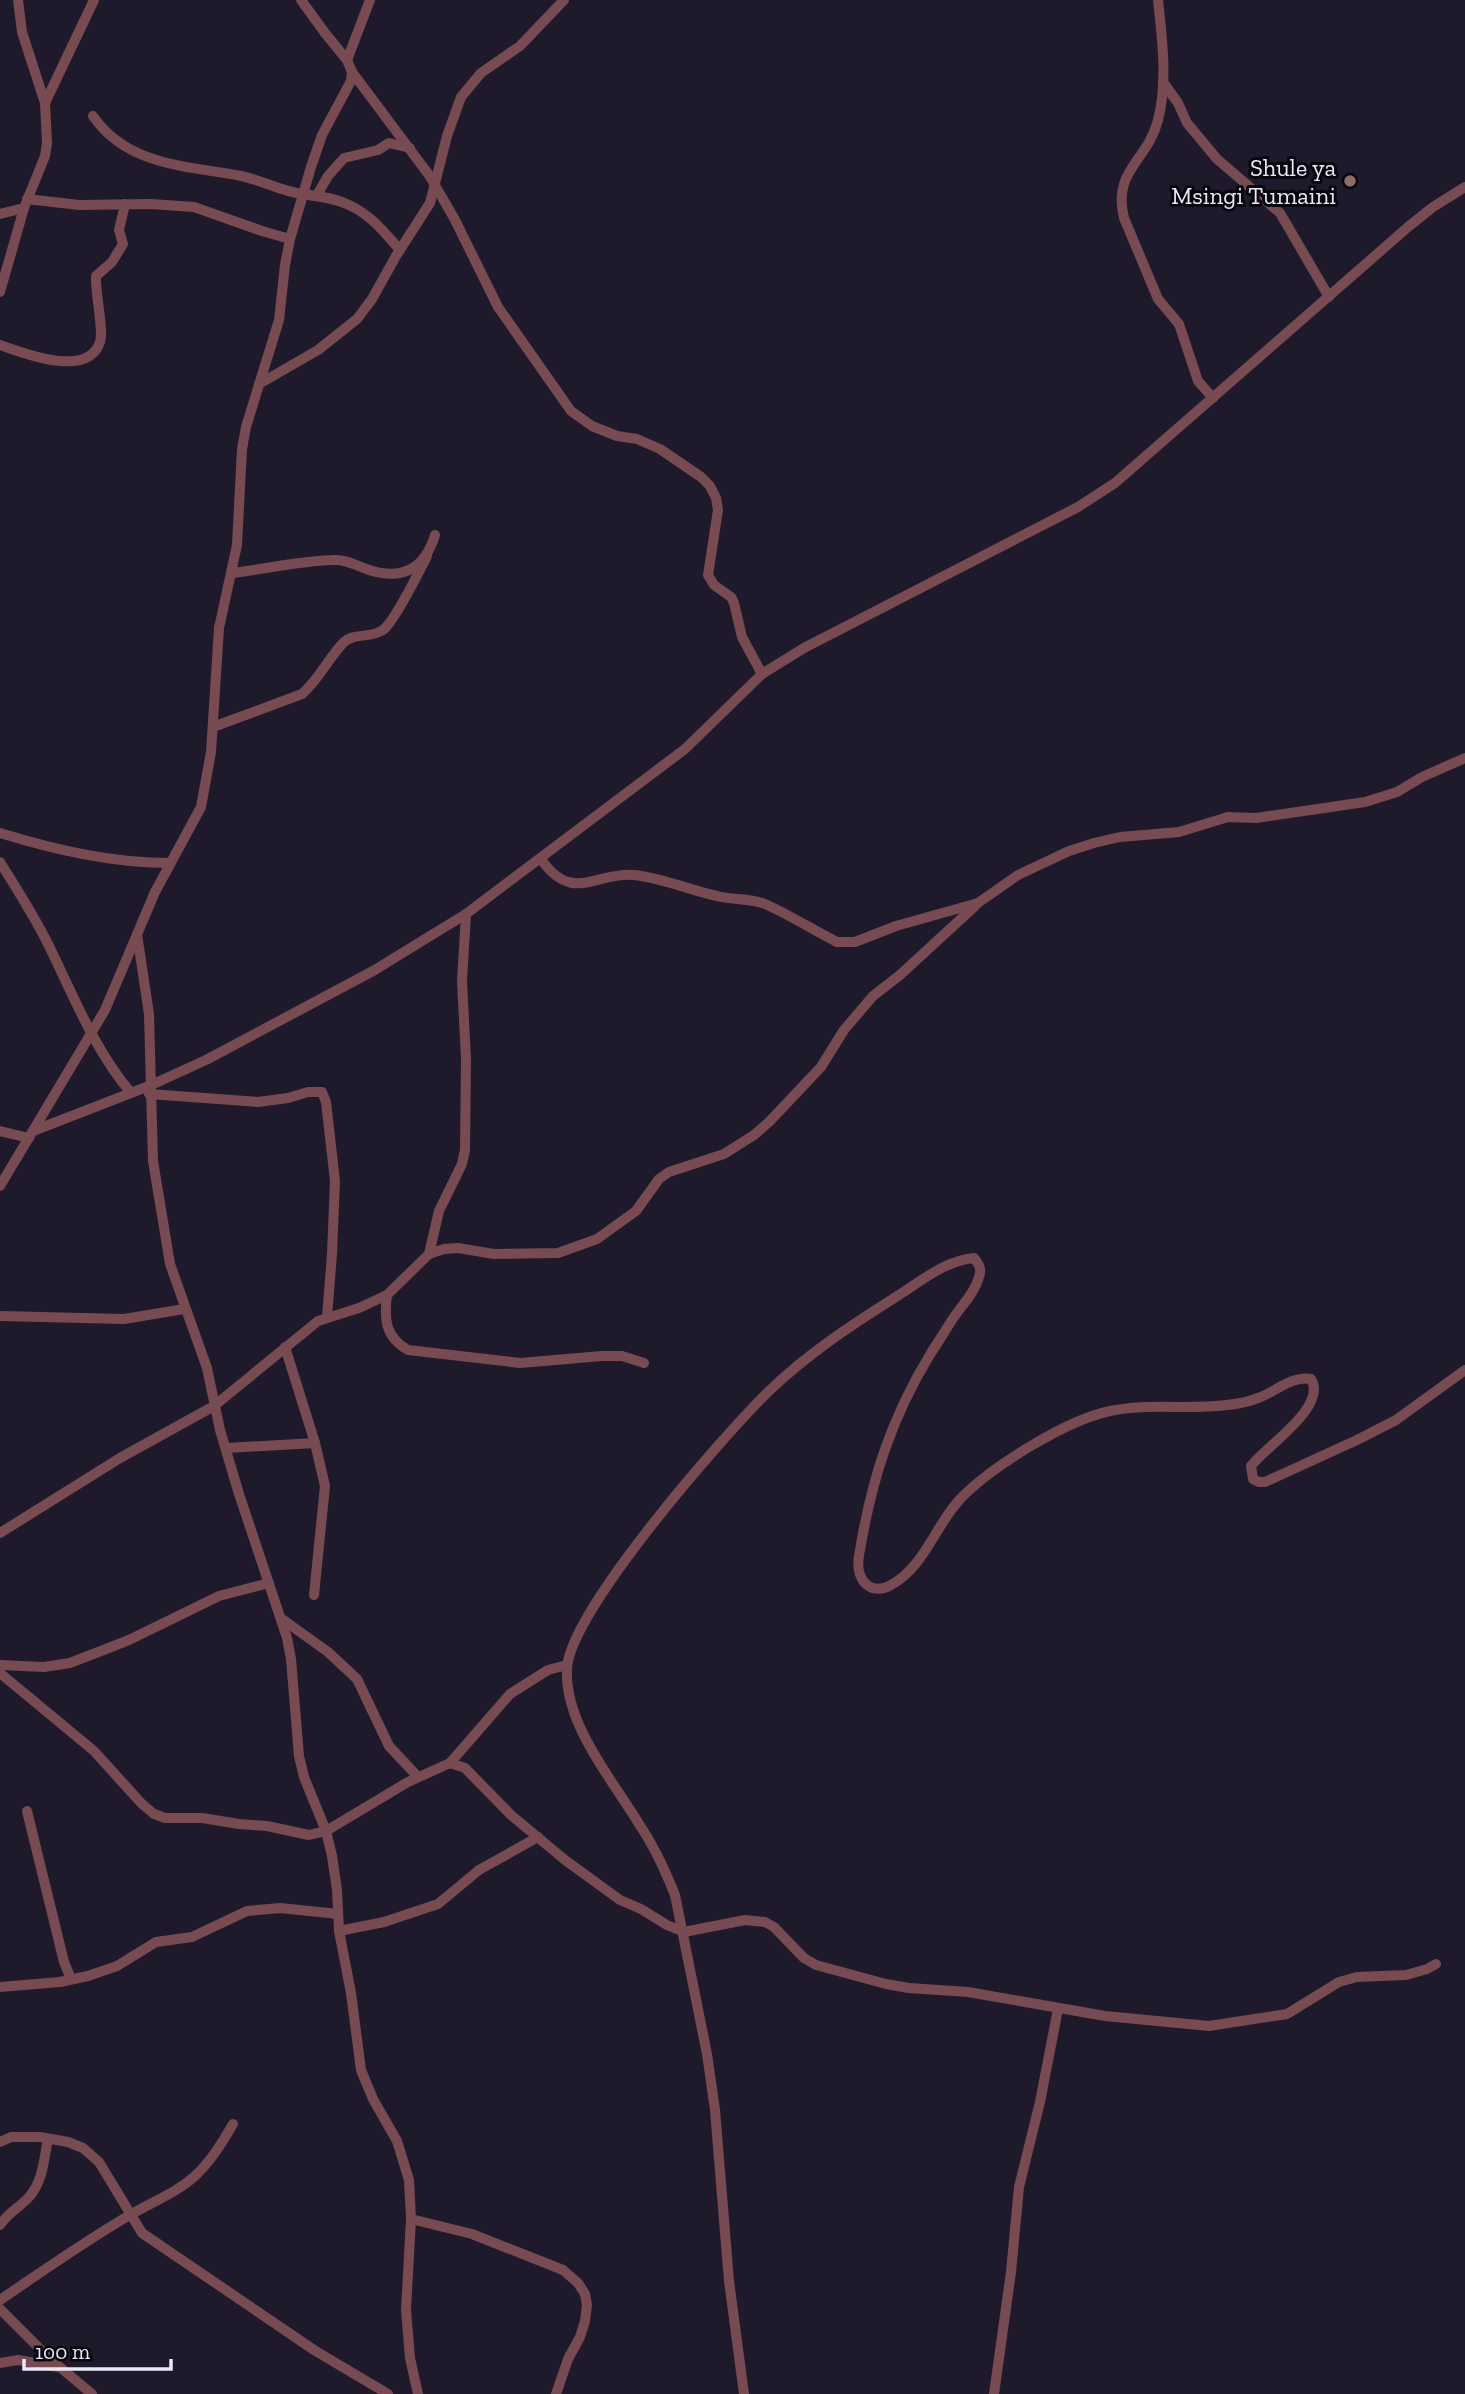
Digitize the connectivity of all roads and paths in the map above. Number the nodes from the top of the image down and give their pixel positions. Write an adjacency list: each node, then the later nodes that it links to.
1 (18, 0): 10 (street)
2 (94, 0): 10 (street)
3 (301, 0): 7 (street)
4 (370, 0): 7 (street)
5 (564, 0): 13 (street)
6 (1158, 0): 9 (street)
7 (348, 60): 8 (street)
8 (352, 72): 12 (street); 15 (street)
9 (1163, 82): 23 (street); 26 (street)
10 (45, 103): 17 (street)
11 (93, 116): 15 (street)
12 (410, 148): 13 (street); 16 (street)
13 (436, 187): 21 (street); 30 (street)
14 (1465, 187): 23 (street)
15 (302, 194): 16 (street); 20 (street)
16 (317, 195): 21 (street)
17 (25, 204): 18 (street); 19 (street); 22 (street)
18 (125, 204): 20 (street); 24 (street)
19 (0, 214)
20 (290, 239): 25 (street)
21 (400, 250): 25 (street)
22 (0, 292)
23 (1329, 297): 26 (street)
24 (0, 345)
25 (259, 384): 29 (street)
26 (1213, 398): 30 (street)
27 (435, 535): 28 (street)
28 (427, 556): 29 (street); 31 (street)
29 (232, 573): 31 (street)
30 (762, 674): 34 (street)
31 (213, 727): 36 (street)
32 (1465, 758): 37 (street)
33 (0, 833): 36 (street)
34 (541, 859): 37 (street); 38 (street)
35 (0, 862): 40 (street)
36 (170, 863): 39 (street)
37 (978, 903): 46 (street)
38 (466, 914): 41 (street); 46 (street)
39 (137, 934): 40 (street); 41 (street)
40 (90, 1034): 42 (street); 44 (street)
41 (149, 1090): 42 (street); 48 (street); 50 (street)
42 (131, 1093): 44 (street)
43 (0, 1131): 44 (street)
44 (31, 1134): 45 (street)
45 (0, 1186)
46 (429, 1254): 47 (street)
47 (387, 1295): 50 (street); 52 (street)
48 (184, 1309): 49 (street); 54 (street)
49 (0, 1316)
50 (327, 1317): 51 (street)
51 (285, 1347): 54 (street); 55 (street)
52 (644, 1363)
53 (1465, 1370): 62 (street)
54 (214, 1406): 56 (street); 57 (street)
55 (314, 1443): 56 (street); 59 (street)
56 (226, 1448): 58 (street)
57 (0, 1533)
58 (269, 1583): 60 (street); 61 (street)
59 (314, 1595)
60 (282, 1619): 65 (street); 67 (street)
61 (0, 1665)
62 (567, 1665): 64 (street); 71 (street)
63 (0, 1673): 67 (street)
64 (450, 1763): 65 (street); 68 (street)
65 (418, 1777): 67 (street)
66 (27, 1811): 73 (street)
67 (326, 1831): 69 (street)
68 (538, 1838): 70 (street); 71 (street)
69 (338, 1914): 70 (street); 73 (street)
70 (340, 1931): 80 (street)
71 (684, 1932): 75 (street); 90 (street)
72 (1436, 1964): 75 (street)
73 (71, 1979): 74 (street)
74 (0, 1987)
75 (1058, 2009): 91 (street)
76 (233, 2124): 79 (street)
77 (48, 2139): 78 (street); 79 (street); 81 (street)
78 (0, 2142)
79 (130, 2215): 82 (street); 87 (street)
80 (411, 2219): 88 (street); 89 (street)
81 (0, 2225)
82 (0, 2300)
83 (0, 2309): 85 (street)
84 (0, 2363): 85 (street)
85 (59, 2367): 86 (street)
86 (92, 2394)
87 (388, 2394)
88 (418, 2394)
89 (556, 2394)
90 (744, 2394)
91 (994, 2394)

